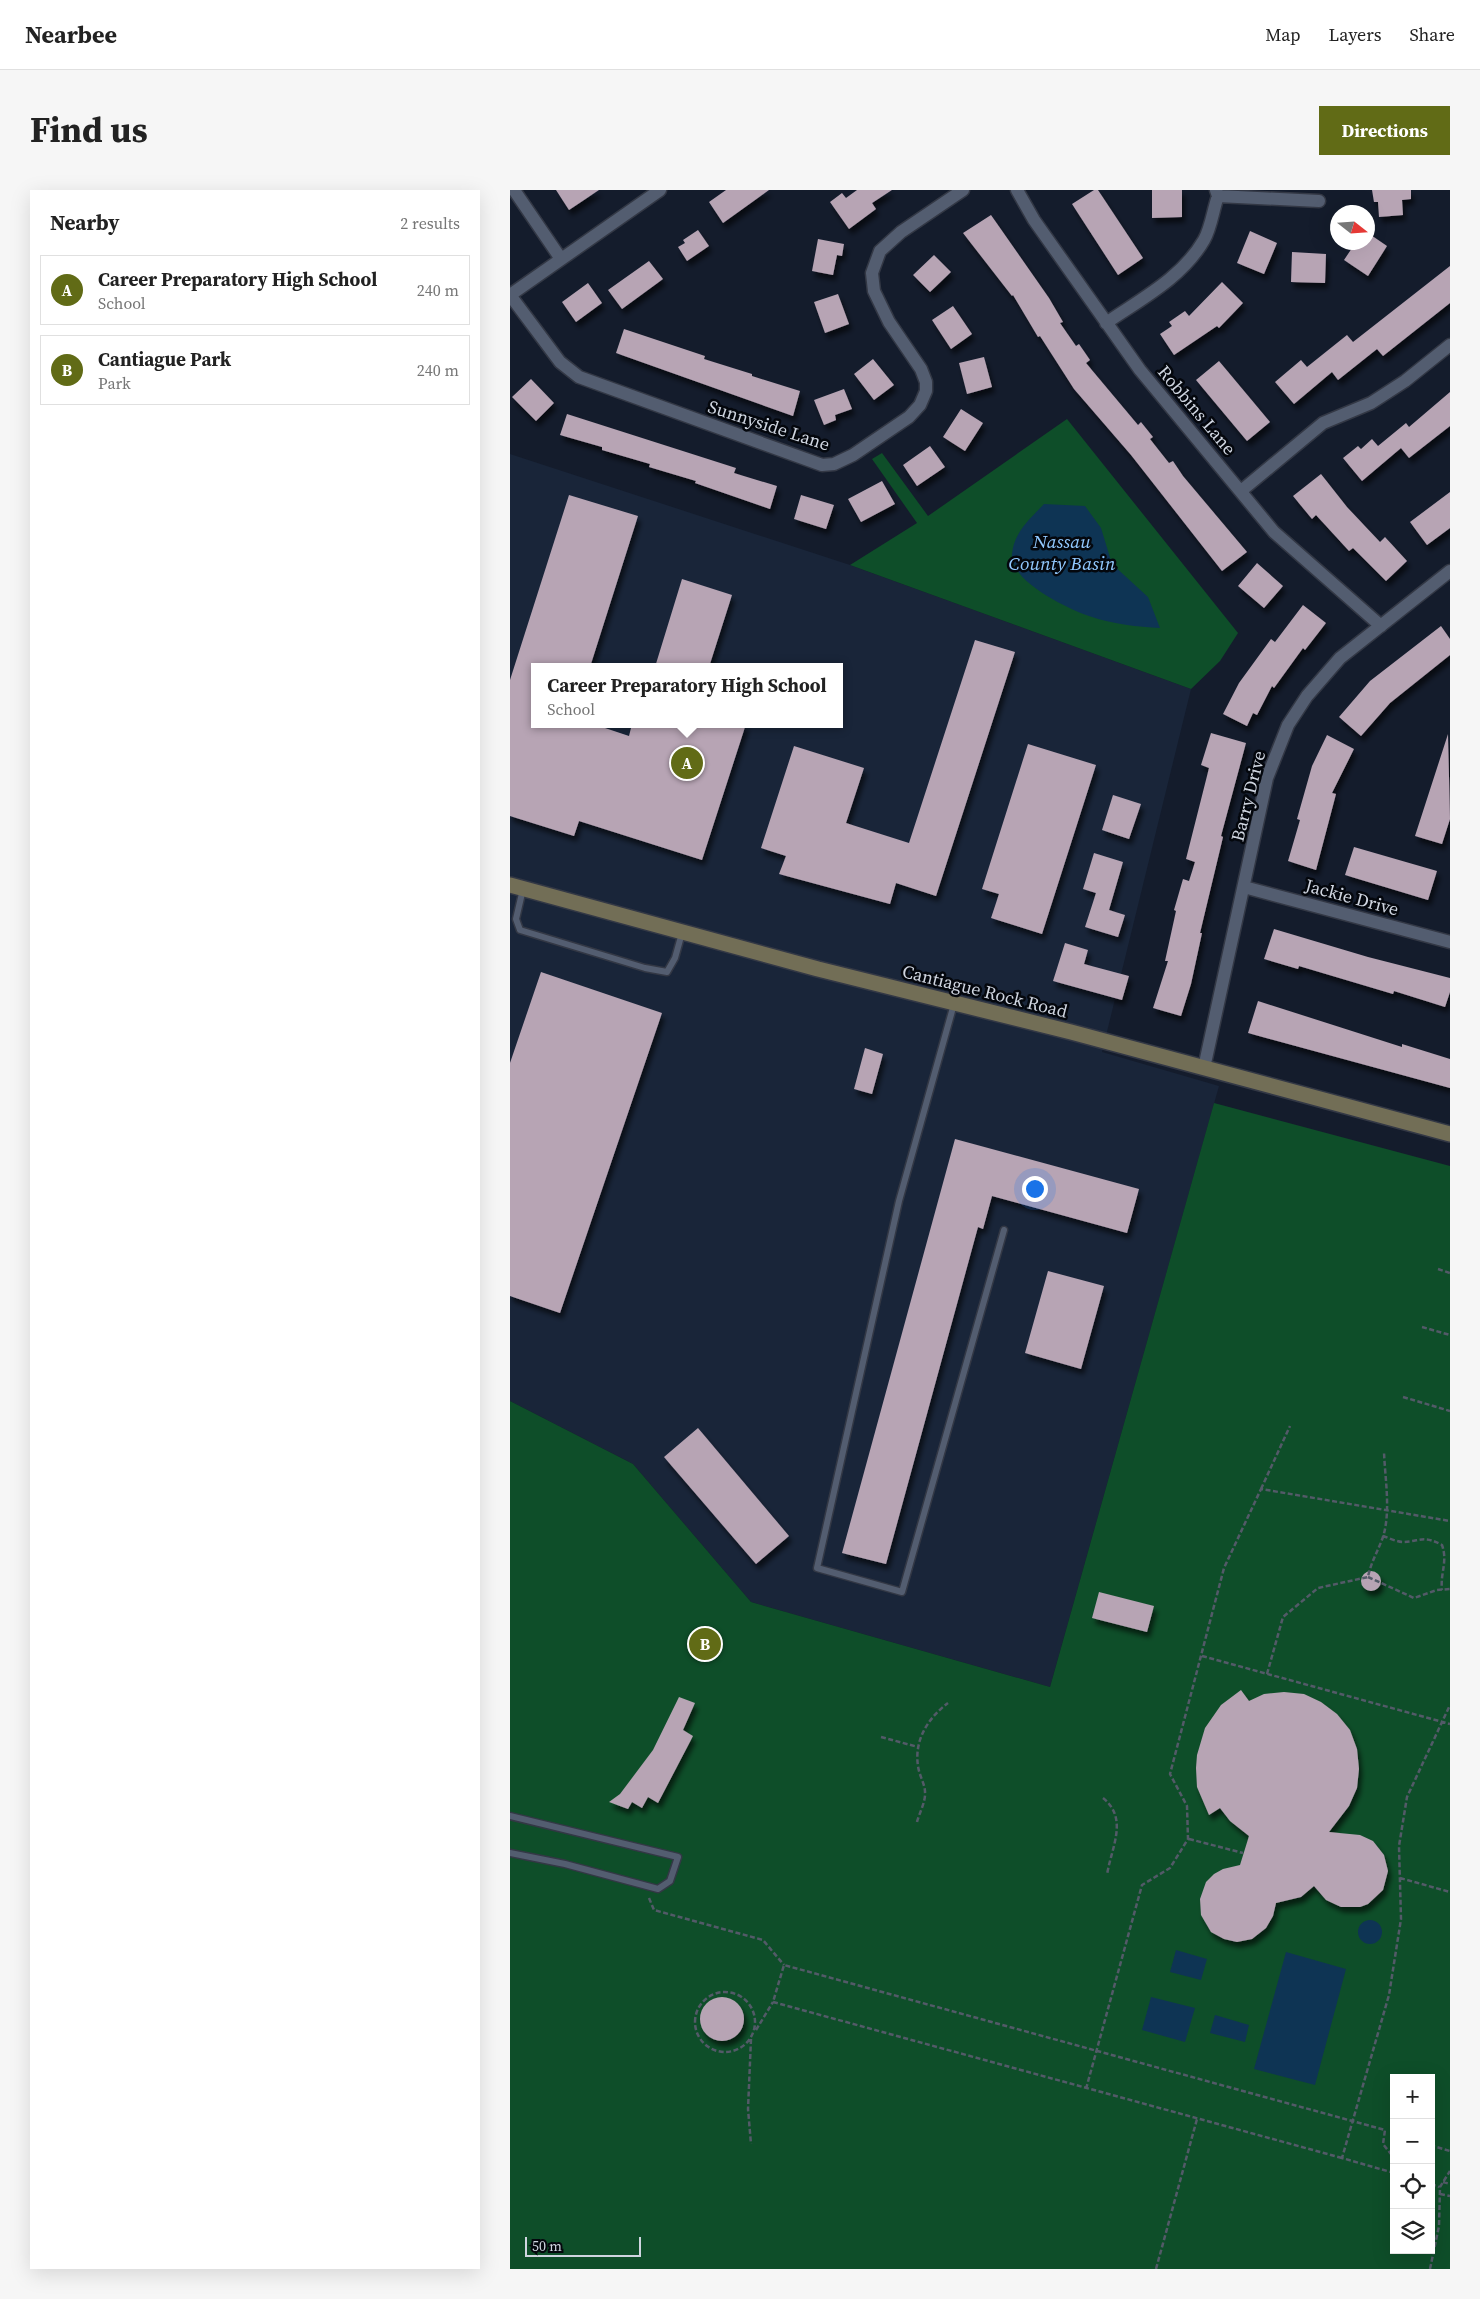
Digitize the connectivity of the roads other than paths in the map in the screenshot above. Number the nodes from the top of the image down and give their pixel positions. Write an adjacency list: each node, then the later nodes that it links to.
1 (514, 190): 7 (street)
2 (660, 190): 7 (street)
3 (963, 190): 8 (street, Sunnyside Lane)
4 (1017, 190): 9 (street, Robbins Lane)
5 (1217, 193): 6 (street); 9 (street)
6 (1319, 201)
7 (561, 259): 8 (street)
8 (510, 295)
9 (1106, 323): 11 (street, Robbins Lane)
10 (1450, 346): 11 (street)
11 (1241, 490): 13 (street, Robbins Lane)
12 (1450, 571): 13 (street, Barry Drive)
13 (1381, 626): 15 (street, Barry Drive)
14 (517, 887): 16 (main road, Cantiague Rock Road); 16 (lane)
15 (1244, 887): 17 (street, Jackie Drive); 19 (street, Barry Drive)
16 (682, 932): 18 (main road, Cantiague Rock Road)
17 (1450, 942)
18 (955, 1003): 19 (main road, Cantiague Rock Road); 21 (lane)
19 (1204, 1068): 20 (main road, Cantiague Rock Road)
20 (1450, 1134)
21 (1004, 1230)
22 (510, 1816): 23 (lane)
23 (510, 1854)

